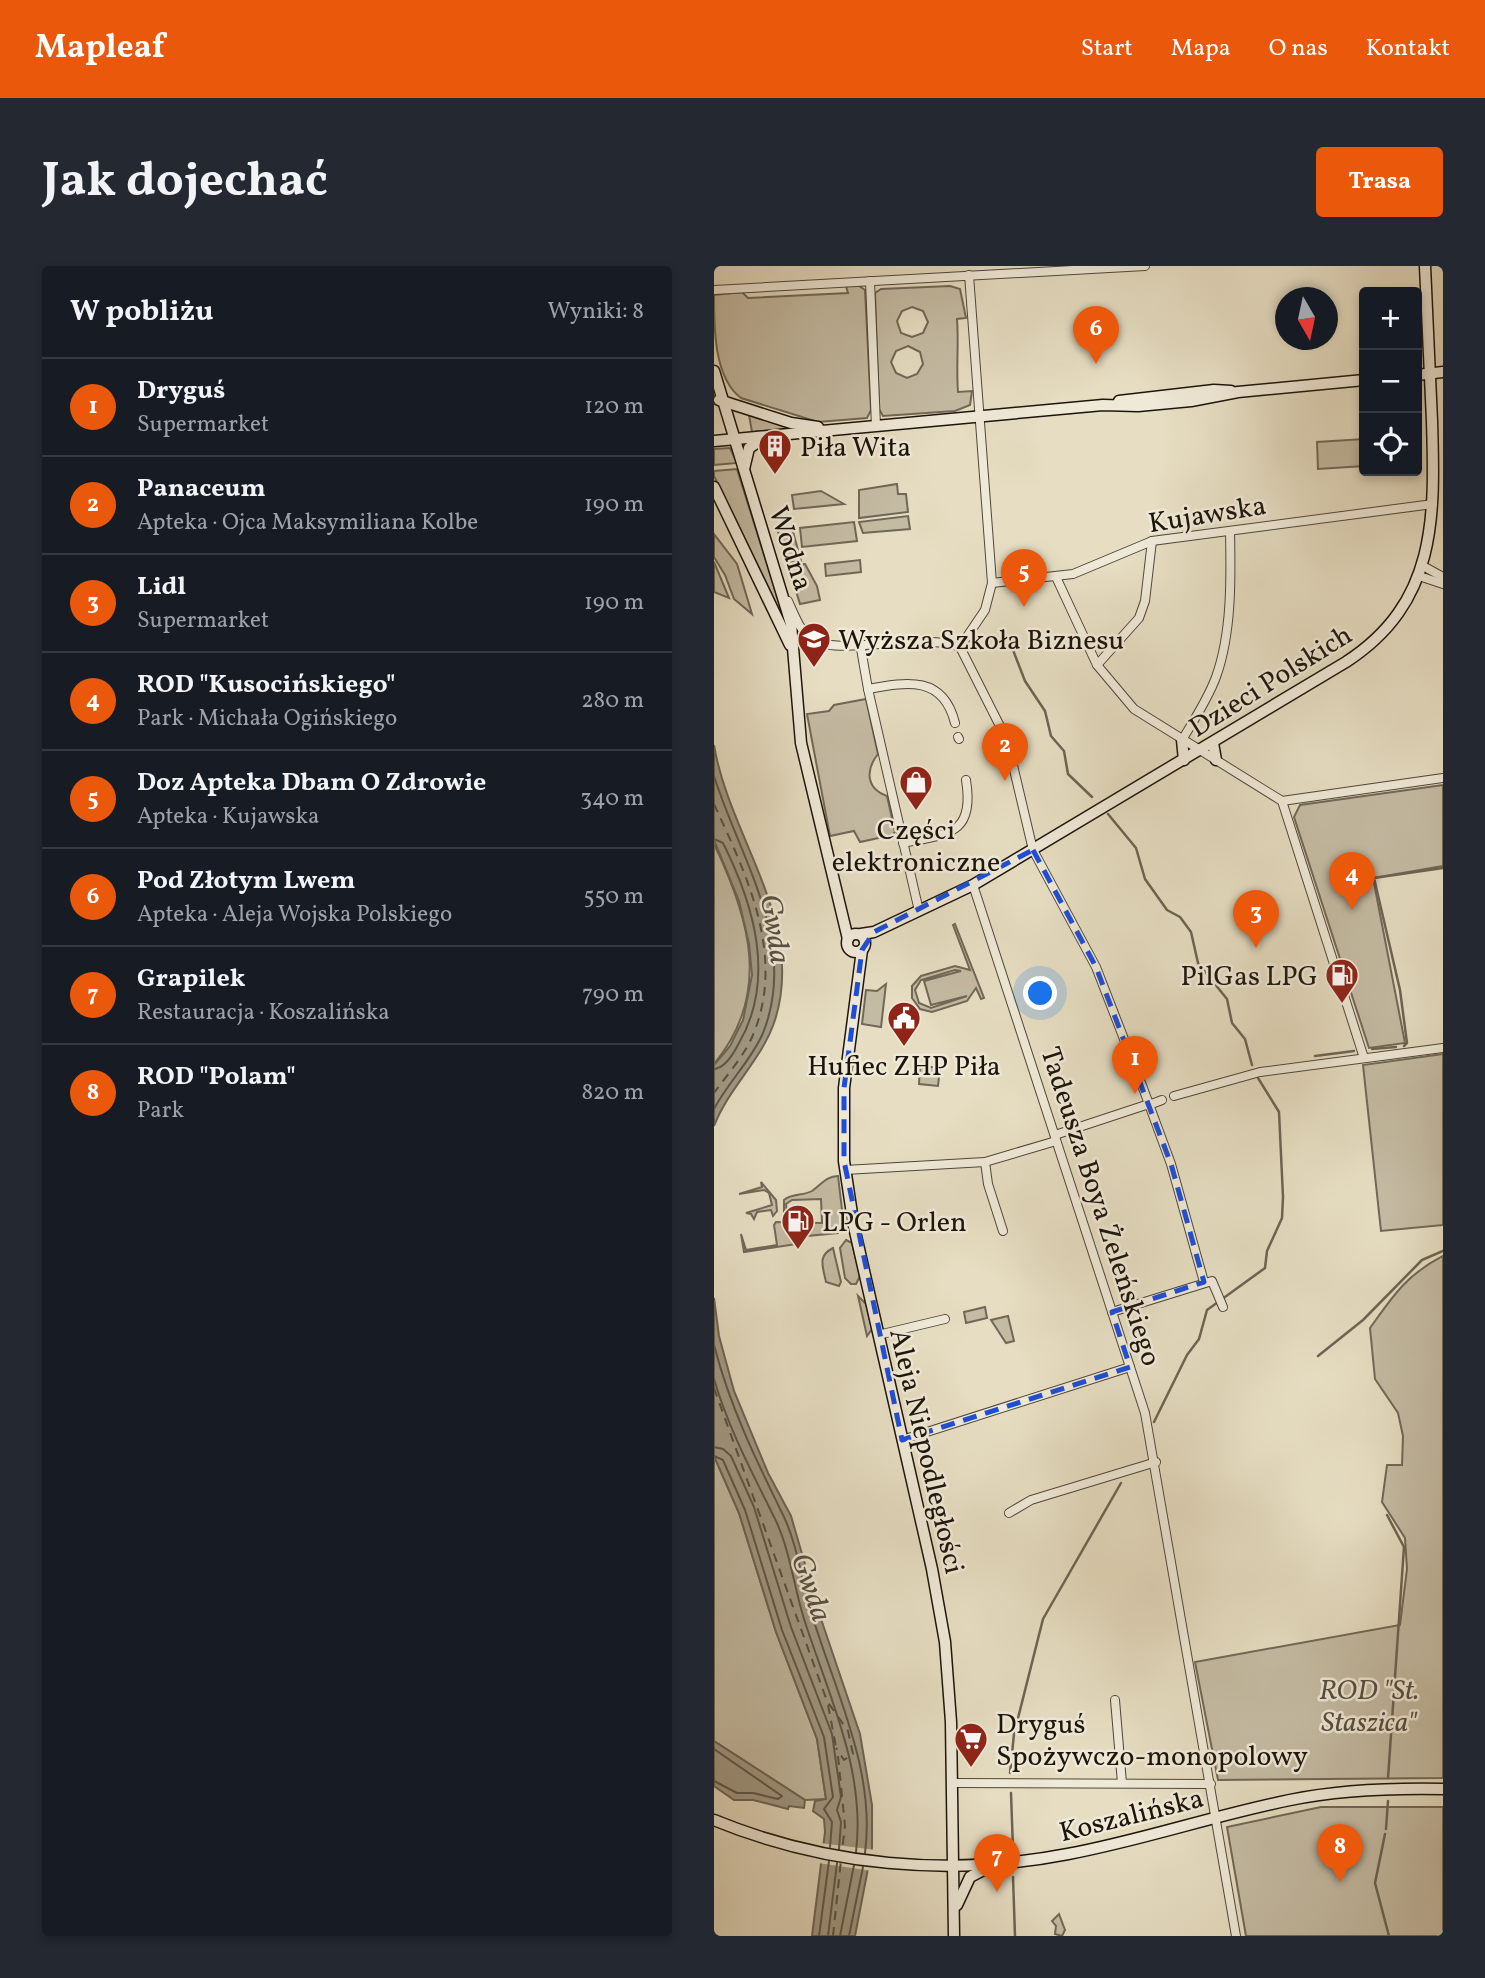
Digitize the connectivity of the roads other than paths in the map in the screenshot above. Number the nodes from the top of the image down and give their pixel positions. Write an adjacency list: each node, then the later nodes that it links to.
1 (1145, 266): 3 (street)
2 (1425, 266): 9 (street, Dzieci Polskich)
3 (1057, 268): 4 (street)
4 (969, 275): 5 (street); 14 (street)
5 (870, 281): 6 (street); 15 (street)
6 (714, 290)
7 (714, 370): 12 (street, Wodna); 13 (street)
8 (1443, 372): 9 (street)
9 (1430, 374): 10 (street); 22 (street, Dzieci Polskich)
10 (1422, 375)
11 (1359, 380): 14 (street)
12 (718, 399): 13 (street); 18 (street, Wodna)
13 (752, 411): 16 (street)
14 (979, 417): 15 (street); 28 (street)
15 (876, 426): 16 (street)
16 (835, 429): 17 (street)
17 (770, 437): 18 (street); 20 (street)
18 (734, 440): 19 (street); 20 (street, Wodna)
19 (714, 441)
20 (745, 476): 30 (street, Wodna)
21 (714, 488): 31 (street, Wodna)
22 (1433, 504): 23 (street, Kujawska); 25 (street, Dzieci Polskich)
23 (1230, 531): 24 (street, Kujawska); 38 (street)
24 (1152, 541): 26 (street, Kujawska); 35 (street)
25 (1421, 571): 27 (street); 29 (street); 39 (street, Dzieci Polskich)
26 (1056, 576): 28 (street, Kujawska); 35 (street)
27 (1443, 577)
28 (992, 583): 33 (street)
29 (1443, 584)
30 (782, 588): 31 (street, Wodna); 32 (street)
31 (783, 612): 34 (street, Wodna)
32 (860, 643): 33 (street); 36 (street)
33 (960, 648): 47 (street)
34 (794, 654): 50 (street, Aleja Niepodległości)
35 (1097, 665): 38 (street)
36 (868, 689): 37 (street); 46 (street)
37 (956, 723)
38 (1182, 740): 40 (street); 41 (street)
39 (1213, 743): 40 (street, Dzieci Polskich); 42 (street)
40 (1200, 750): 41 (street, Dzieci Polskich); 42 (street)
41 (1184, 760): 47 (street, Dzieci Polskich)
42 (1216, 760): 45 (street)
43 (1443, 778): 45 (street)
44 (966, 780): 46 (street)
45 (1282, 801): 52 (street)
46 (903, 842): 49 (street)
47 (1032, 850): 48 (street, Dzieci Polskich); 55 (street)
48 (973, 885): 49 (street, Dzieci Polskich); 56 (street, Tadeusza Boya Żeleńskiego)
49 (919, 911): 50 (street, Dzieci Polskich)
50 (857, 942): 58 (street, Aleja Niepodległości)
51 (1443, 1048): 52 (street)
52 (1364, 1058): 53 (street)
53 (1174, 1096)
54 (1162, 1100): 55 (street)
55 (1149, 1105): 56 (street); 60 (street)
56 (1056, 1138): 57 (street); 62 (street, Tadeusza Boya Żeleńskiego)
57 (985, 1162): 58 (street); 59 (street)
58 (845, 1170): 64 (street, Aleja Niepodległości)
59 (1003, 1231)
60 (1204, 1282): 61 (street); 62 (street)
61 (1223, 1307)
62 (1112, 1312): 65 (street, Tadeusza Boya Żeleńskiego)
63 (945, 1319): 64 (street)
64 (878, 1335): 66 (street, Aleja Niepodległości)
65 (1130, 1367): 66 (street); 67 (street, Tadeusza Boya Żeleńskiego)
66 (902, 1440): 70 (street, Aleja Niepodległości)
67 (1156, 1462): 68 (street); 72 (street, Tadeusza Boya Żeleńskiego)
68 (1009, 1513)
69 (1115, 1700): 71 (street)
70 (952, 1783): 71 (street); 77 (street, Aleja Niepodległości)
71 (1122, 1783): 72 (street)
72 (1210, 1784): 74 (street, Tadeusza Boya Żeleńskiego)
73 (1443, 1789): 74 (street, Koszalińska)
74 (1216, 1817): 76 (street, Koszalińska); 80 (street, Tadeusza Boya Żeleńskiego)
75 (718, 1822): 77 (street, Koszalińska)
76 (1002, 1862): 77 (street, Koszalińska); 78 (street)
77 (953, 1864): 78 (street, Aleja Niepodległości)
78 (954, 1914): 79 (street, Aleja Niepodległości)
79 (954, 1936)
80 (1236, 1936)

